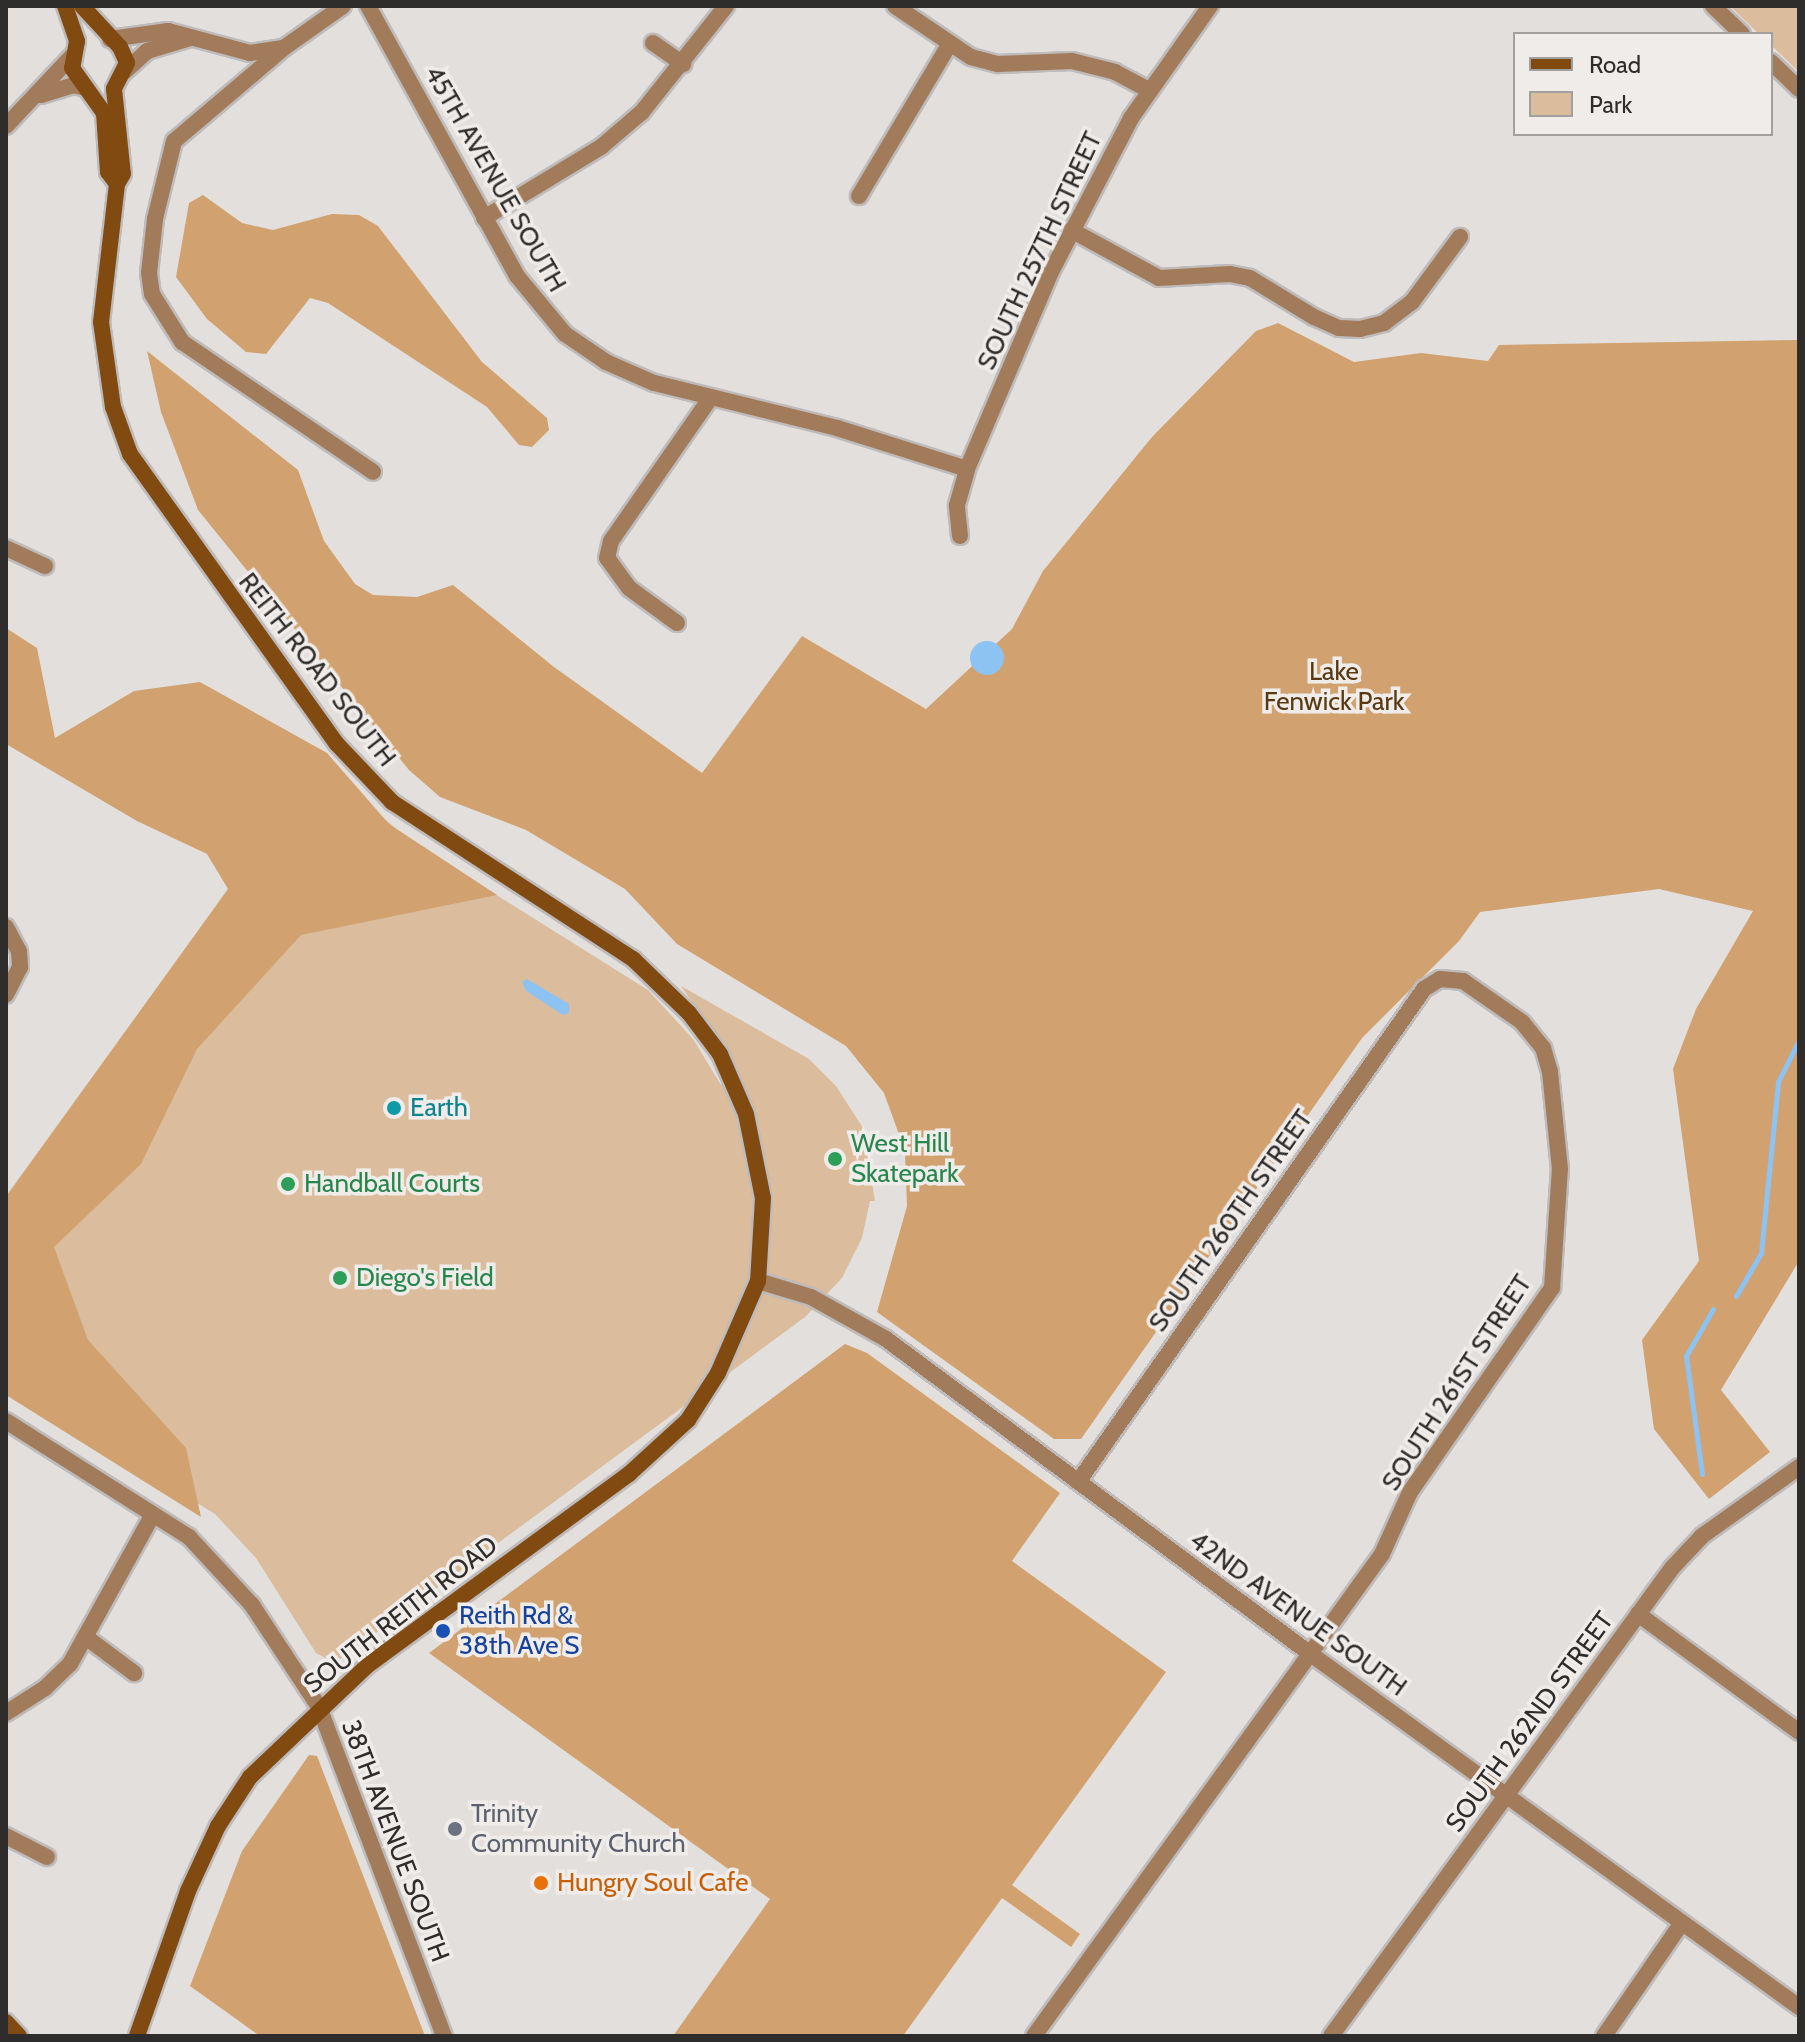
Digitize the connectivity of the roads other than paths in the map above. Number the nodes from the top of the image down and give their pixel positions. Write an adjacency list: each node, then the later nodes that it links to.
1 (65, 6): 15 (main road, REITH ROAD SOUTH)
2 (82, 6): 11 (main road, REITH ROAD SOUTH)
3 (343, 6): 14 (street)
4 (368, 6): 26 (street, 45TH AVENUE SOUTH)
5 (726, 6): 16 (street)
6 (895, 6): 13 (street)
7 (1210, 6): 21 (street, SOUTH 257TH STREET)
8 (1713, 6): 9 (street)
9 (1740, 32)
10 (191, 38): 11 (street); 14 (street); 18 (street)
11 (110, 39): 15 (main road); 18 (main road, REITH ROAD SOUTH)
12 (653, 43): 16 (street)
13 (949, 45): 21 (street); 25 (street)
14 (285, 47): 31 (street)
15 (75, 49): 19 (main road, REITH ROAD SOUTH); 22 (street)
16 (683, 64): 26 (street)
17 (1773, 64): 20 (street)
18 (120, 77): 19 (main road); 24 (main road, REITH ROAD SOUTH)
19 (86, 88): 22 (street); 24 (main road, REITH ROAD SOUTH)
20 (1799, 89)
21 (1149, 90): 27 (street, SOUTH 257TH STREET)
22 (40, 95): 23 (street)
23 (6, 126)
24 (117, 184): 39 (main road, REITH ROAD SOUTH)
25 (859, 196)
26 (484, 218): 29 (street, 45TH AVENUE SOUTH)
27 (1071, 230): 28 (street); 30 (street, SOUTH 257TH STREET)
28 (1460, 237)
29 (709, 400): 30 (street, 45TH AVENUE SOUTH); 35 (street)
30 (967, 469): 32 (street, SOUTH 257TH STREET)
31 (373, 472)
32 (960, 536)
33 (6, 548): 34 (street)
34 (45, 566)
35 (677, 623)
36 (6, 927): 38 (street)
37 (1424, 989): 42 (street, SOUTH 260TH STREET); 46 (street, SOUTH 261ST STREET)
38 (6, 995)
39 (758, 1281): 42 (street, 42ND AVENUE SOUTH); 48 (main road, SOUTH REITH ROAD)
40 (6, 1421): 43 (street, 38TH AVENUE SOUTH)
41 (1799, 1467): 44 (street, SOUTH 262ND STREET)
42 (1078, 1482): 46 (street, 42ND AVENUE SOUTH)
43 (153, 1514): 45 (street); 48 (street, 38TH AVENUE SOUTH)
44 (1638, 1614): 50 (street); 51 (street, SOUTH 262ND STREET)
45 (87, 1638): 47 (street); 49 (street)
46 (1312, 1655): 51 (street, 42ND AVENUE SOUTH); 60 (street, SOUTH 261ST STREET)
47 (134, 1673)
48 (319, 1707): 57 (main road, SOUTH REITH ROAD); 59 (street, 38TH AVENUE SOUTH)
49 (6, 1713)
50 (1799, 1732)
51 (1505, 1795): 54 (street, 42ND AVENUE SOUTH); 61 (street, SOUTH 262ND STREET)
52 (6, 1836): 53 (street)
53 (47, 1857)
54 (1681, 1924): 55 (street, 42ND AVENUE SOUTH); 62 (street)
55 (1799, 2007)
56 (6, 2022): 58 (main road)
57 (137, 2033)
58 (19, 2036)
59 (444, 2036)
60 (1034, 2036)
61 (1331, 2036)
62 (1604, 2036)

